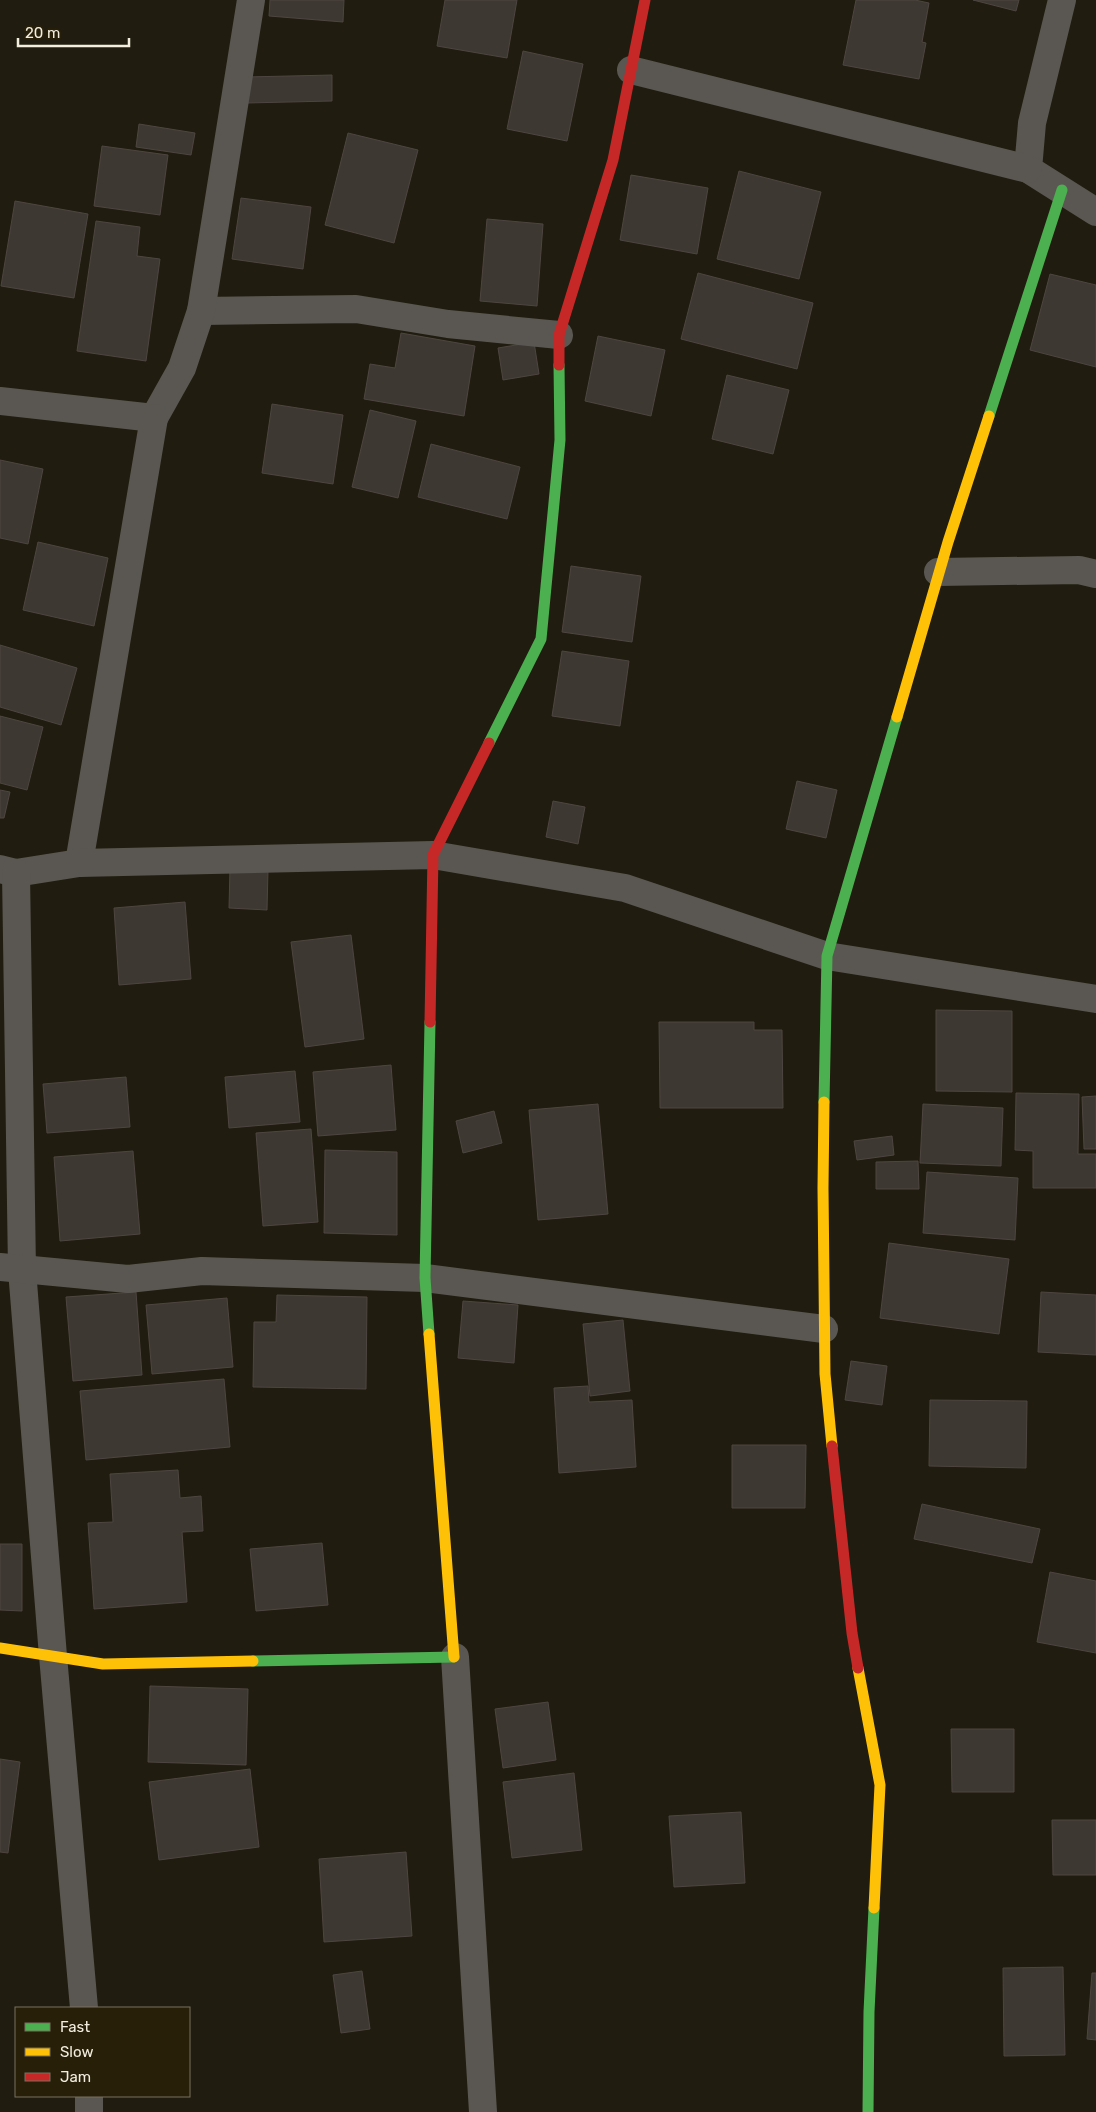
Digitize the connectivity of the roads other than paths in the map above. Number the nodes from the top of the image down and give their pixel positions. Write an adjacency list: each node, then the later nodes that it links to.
1 (251, 0): 8 (street)
2 (645, 0): 4 (street)
3 (1062, 0): 5 (street)
4 (631, 70): 5 (street); 9 (street)
5 (1028, 169): 6 (street)
6 (1062, 190): 7 (street); 12 (street)
7 (1096, 212)
8 (201, 311): 9 (street); 11 (street)
9 (559, 335): 14 (street)
10 (0, 401): 11 (street)
11 (154, 418): 15 (street)
12 (938, 572): 13 (street); 17 (street)
13 (1096, 574)
14 (433, 855): 15 (street); 17 (street); 20 (street)
15 (79, 863): 16 (street)
16 (8, 871): 19 (street)
17 (827, 956): 18 (street); 21 (street)
18 (1096, 999)
19 (11, 1269): 20 (street); 23 (street)
20 (425, 1278): 21 (street); 24 (street)
21 (824, 1329): 29 (street)
22 (0, 1648): 23 (street)
23 (53, 1656): 24 (street); 25 (street)
24 (455, 1657): 28 (street)
25 (84, 2007)
26 (89, 2097): 27 (street)
27 (89, 2112)
28 (483, 2112)
29 (868, 2112)

